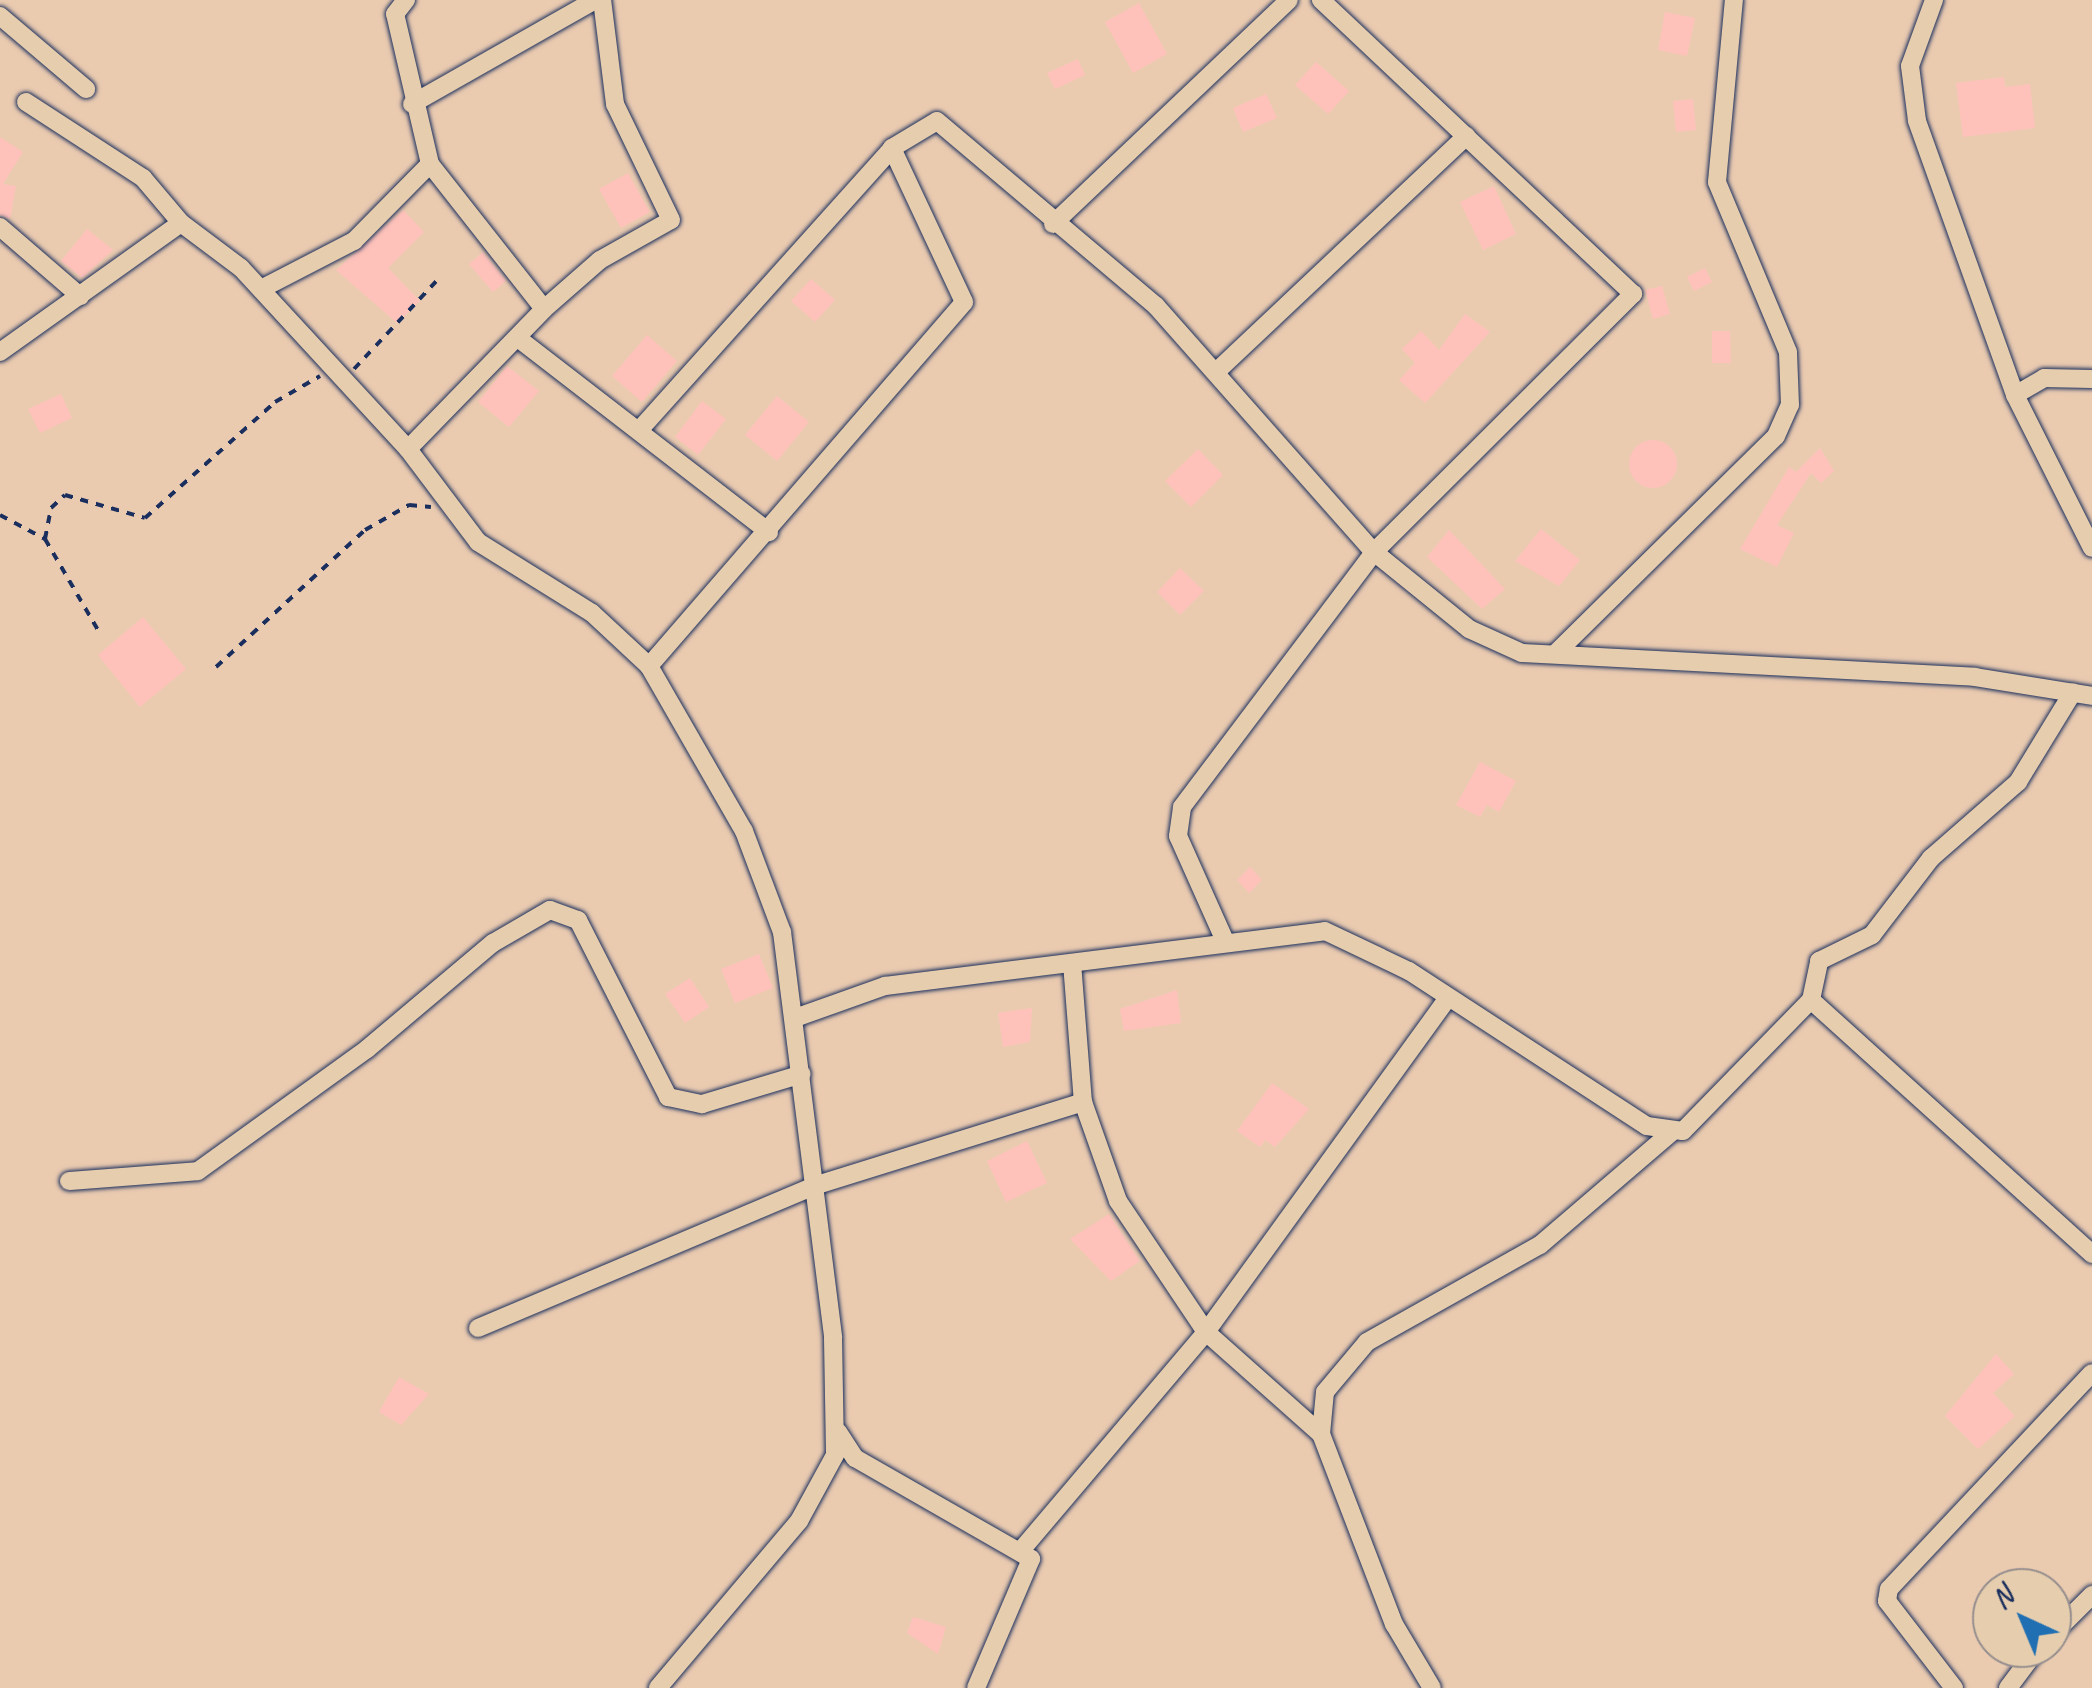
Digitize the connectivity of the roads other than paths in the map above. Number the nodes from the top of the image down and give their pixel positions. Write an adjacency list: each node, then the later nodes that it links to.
1 (406, 0): 10 (street)
2 (598, 0): 10 (street); 19 (street)
3 (1290, 0): 15 (street)
4 (1321, 0): 11 (street)
5 (1734, 0): 30 (street)
6 (1934, 0): 24 (street)
7 (0, 16): 8 (street)
8 (86, 89)
9 (26, 102): 14 (street)
10 (412, 104): 13 (street)
11 (1466, 136): 22 (street); 29 (street)
12 (892, 148): 15 (street); 25 (street); 27 (street)
13 (430, 164): 17 (street); 19 (street)
14 (181, 223): 17 (street); 18 (street)
15 (1053, 224): 22 (street)
16 (0, 226): 18 (street)
17 (261, 289): 26 (street)
18 (80, 296): 21 (street)
19 (544, 308): 20 (street)
20 (519, 339): 25 (street); 26 (street)
21 (0, 352)
22 (1216, 372): 29 (street)
23 (2092, 379): 24 (street)
24 (2015, 395): 28 (street)
25 (642, 427): 27 (street)
26 (408, 450): 31 (street)
27 (770, 532): 31 (street)
28 (2092, 548)
29 (1374, 552): 30 (street); 33 (street)
30 (1555, 654): 32 (street)
31 (650, 666): 37 (street)
32 (2083, 694): 36 (street)
33 (1224, 941): 34 (street); 35 (street)
34 (1072, 963): 37 (street); 39 (street)
35 (1448, 998): 40 (street); 45 (street)
36 (1811, 1000): 40 (street); 43 (street)
37 (794, 1018): 38 (street)
38 (802, 1074): 41 (street); 42 (street)
39 (1083, 1102): 42 (street); 45 (street)
40 (1672, 1132): 48 (street)
41 (69, 1181)
42 (814, 1186): 44 (street); 47 (street)
43 (2092, 1254)
44 (478, 1328)
45 (1206, 1332): 48 (street); 49 (street)
46 (2092, 1373): 55 (street)
47 (837, 1432): 49 (street); 52 (street)
48 (1321, 1434): 54 (street)
49 (1023, 1548): 53 (street)
50 (2092, 1595): 51 (street)
51 (2072, 1615)
52 (658, 1688)
53 (976, 1688)
54 (1432, 1688)
55 (1954, 1688)

